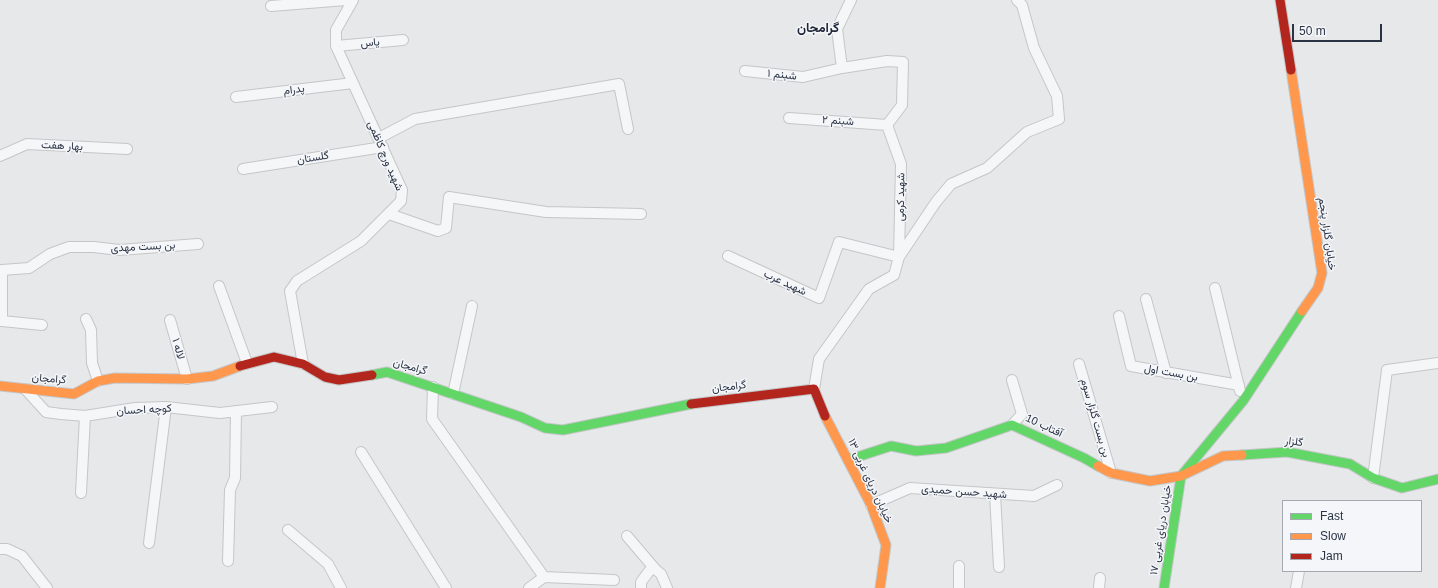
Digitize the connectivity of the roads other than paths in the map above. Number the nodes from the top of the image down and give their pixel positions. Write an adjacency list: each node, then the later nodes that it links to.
1 (346, 0): 6 (street)
2 (353, 0): 8 (street)
3 (850, 0): 9 (street)
4 (1017, 0): 24 (street)
5 (1280, 0): 48 (street, خیابان گلزار پنجم)
6 (271, 6)
7 (404, 40): 8 (street, یاس)
8 (336, 46): 11 (street, شهید ورچ کاظمی)
9 (842, 68): 10 (street, شبنم ۱); 14 (street)
10 (745, 71)
11 (353, 83): 12 (street, پدرام); 16 (street, شهید ورچ کاظمی)
12 (236, 97)
13 (789, 118): 14 (street, شبنم ۲)
14 (887, 124): 24 (street, شهید کرمی)
15 (628, 129): 16 (street, گلستان)
16 (381, 143): 19 (street, گلستان); 20 (street, شهید ورچ کاظمی)
17 (127, 149): 18 (street, بهار هفت)
18 (0, 156)
19 (243, 169)
20 (389, 214): 21 (street); 36 (street, شهید ورچ کاظمی)
21 (641, 214)
22 (198, 244): 32 (street, بن بست مهدی)
23 (728, 256): 24 (street, شهید عرب)
24 (899, 257): 45 (street)
25 (219, 286): 34 (street)
26 (1215, 288): 42 (street)
27 (1146, 299): 38 (street)
28 (472, 306): 47 (street)
29 (1119, 316): 38 (street, بن بست اول)
30 (86, 318): 41 (street)
31 (170, 320): 39 (street, لاله ۱)
32 (1, 321): 33 (street)
33 (42, 325)
34 (247, 363): 36 (street, گرامجان); 39 (street, گرامجان)
35 (1438, 363): 58 (street)
36 (303, 364): 44 (street, گرامجان)
37 (1079, 364): 56 (street, بن بست گلزار سوم)
38 (1166, 373): 42 (street, بن بست اول)
39 (187, 379): 41 (street, گرامجان)
40 (1012, 380): 53 (street)
41 (98, 381): 46 (street, گرامجان)
42 (1239, 385): 48 (street)
43 (0, 386): 46 (street, گرامجان)
44 (433, 387): 47 (street, گرامجان); 73 (street)
45 (814, 389): 47 (street, گرامجان); 55 (street, خیابان دریای غربی ۱۳)
46 (26, 390): 52 (street, کوچه احسان)
47 (453, 394)
48 (1243, 401): 57 (street, خیابان گلزار پنجم)
49 (166, 407): 51 (street, کوچه احسان); 52 (street, کوچه احسان); 66 (street)
50 (272, 407): 51 (street, کوچه احسان)
51 (236, 411): 68 (street)
52 (85, 416): 61 (street)
53 (1012, 425): 55 (street, آفتاب 10); 56 (street, آفتاب 10)
54 (361, 452): 77 (street)
55 (848, 460): 63 (street, خیابان دریای غربی ۱۳)
56 (1112, 473): 57 (street, آفتاب 10)
57 (1181, 476): 58 (street, گلزار); 83 (street, خیابان دریای غربی ۱۷)
58 (1373, 478): 59 (street, گلزار)
59 (1438, 479)
60 (1058, 484): 62 (street, شهید حسن حمیدی)
61 (81, 493)
62 (995, 494): 63 (street, شهید حسن حمیدی); 70 (street)
63 (871, 505): 81 (street, خیابان دریای غربی ۱۳)
64 (288, 530): 76 (street)
65 (627, 536): 71 (street)
66 (150, 543)
67 (0, 549): 75 (street)
68 (228, 561)
69 (958, 566): 82 (street)
70 (999, 567)
71 (655, 568): 79 (street); 80 (street)
72 (1299, 572): 84 (street)
73 (544, 577): 74 (street); 78 (street)
74 (614, 580)
75 (48, 588)
76 (341, 588)
77 (446, 588)
78 (529, 588)
79 (640, 588)
80 (667, 588)
81 (880, 588)
82 (958, 588)
83 (1164, 588)
84 (1296, 588)

